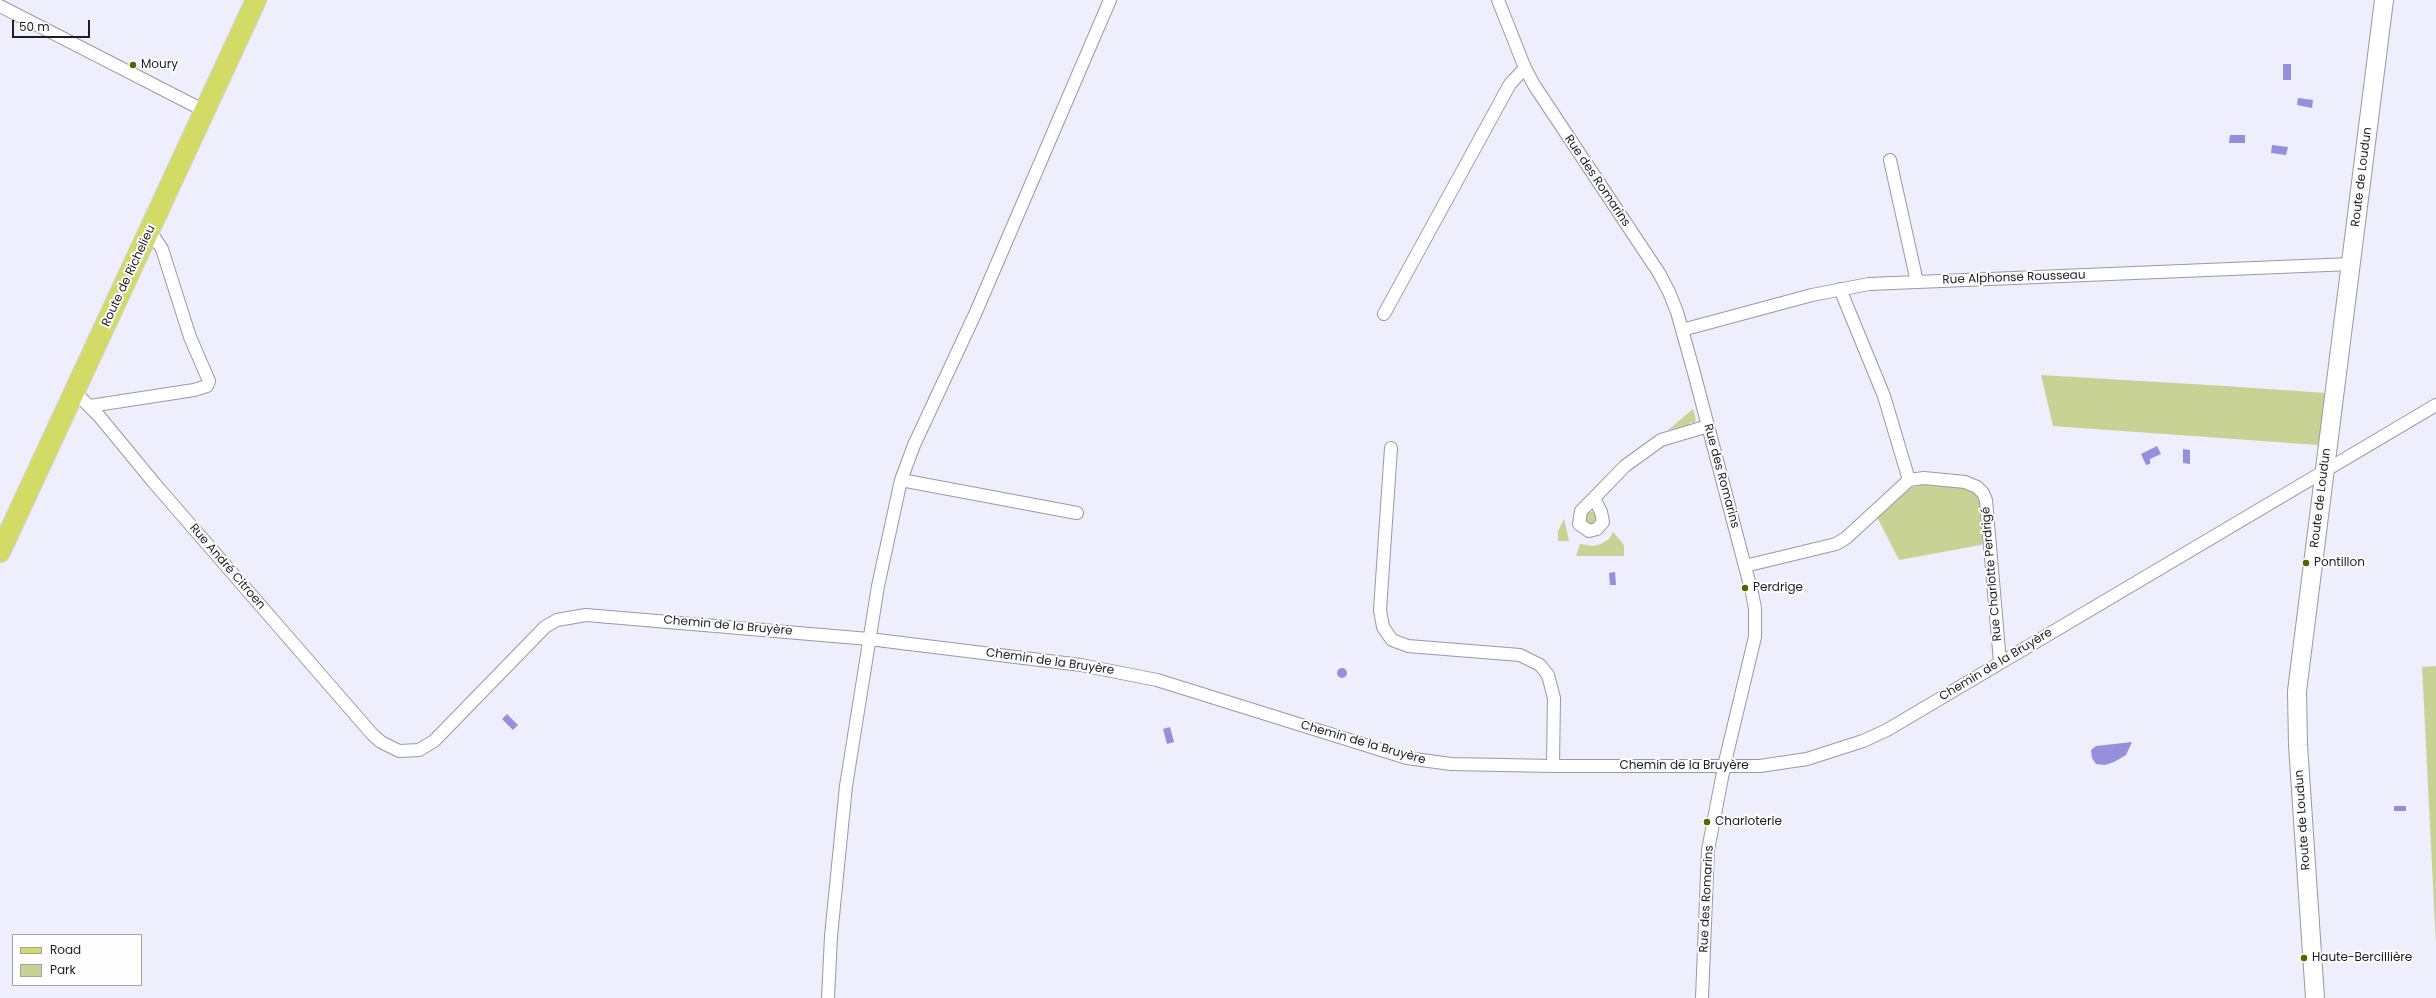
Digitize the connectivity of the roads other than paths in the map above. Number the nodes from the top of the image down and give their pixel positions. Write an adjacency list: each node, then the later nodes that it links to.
1 (256, 0): 7 (main road, Route de Richelieu)
2 (1110, 0): 21 (street)
3 (1498, 0): 6 (street, Rue des Romarins)
4 (2384, 0): 10 (main road, Route de Loudun)
5 (0, 6): 7 (street)
6 (1525, 68): 13 (street); 14 (street, Rue des Romarins)
7 (205, 111): 9 (main road, Route de Richelieu)
8 (1890, 160): 11 (street)
9 (150, 231): 15 (main road, Route de Richelieu); 17 (street)
10 (2351, 264): 11 (street, Rue Alphonse Rousseau); 20 (main road, Route de Loudun)
11 (1917, 282): 12 (street, Rue Alphonse Rousseau)
12 (1840, 289): 14 (street, Rue Alphonse Rousseau); 22 (street)
13 (1384, 314)
14 (1682, 330): 18 (street, Rue des Romarins)
15 (74, 391): 17 (street, Rue André Citroen); 25 (main road, Route de Richelieu)
16 (2436, 405): 20 (street, Chemin de la Bruyère)
17 (90, 406): 29 (street, Rue André Citroen)
18 (1708, 426): 23 (street); 26 (street, Rue des Romarins)
19 (1391, 448): 30 (street)
20 (2324, 471): 28 (street, Chemin de la Bruyère); 34 (main road, Route de Loudun)
21 (901, 480): 24 (street); 27 (street)
22 (1909, 480): 26 (street); 28 (street, Rue Charlotte Perdrigé)
23 (1594, 498)
24 (1077, 513)
25 (0, 552)
26 (1745, 566): 31 (street, Rue des Romarins)
27 (869, 639): 29 (street, Chemin de la Bruyère); 30 (street, Chemin de la Bruyère); 32 (street)
28 (2000, 662): 31 (street, Chemin de la Bruyère)
29 (381, 742)
30 (1553, 766): 31 (street, Chemin de la Bruyère)
31 (1724, 767): 33 (street, Rue des Romarins)
32 (828, 998)
33 (1702, 998)
34 (2315, 998)

